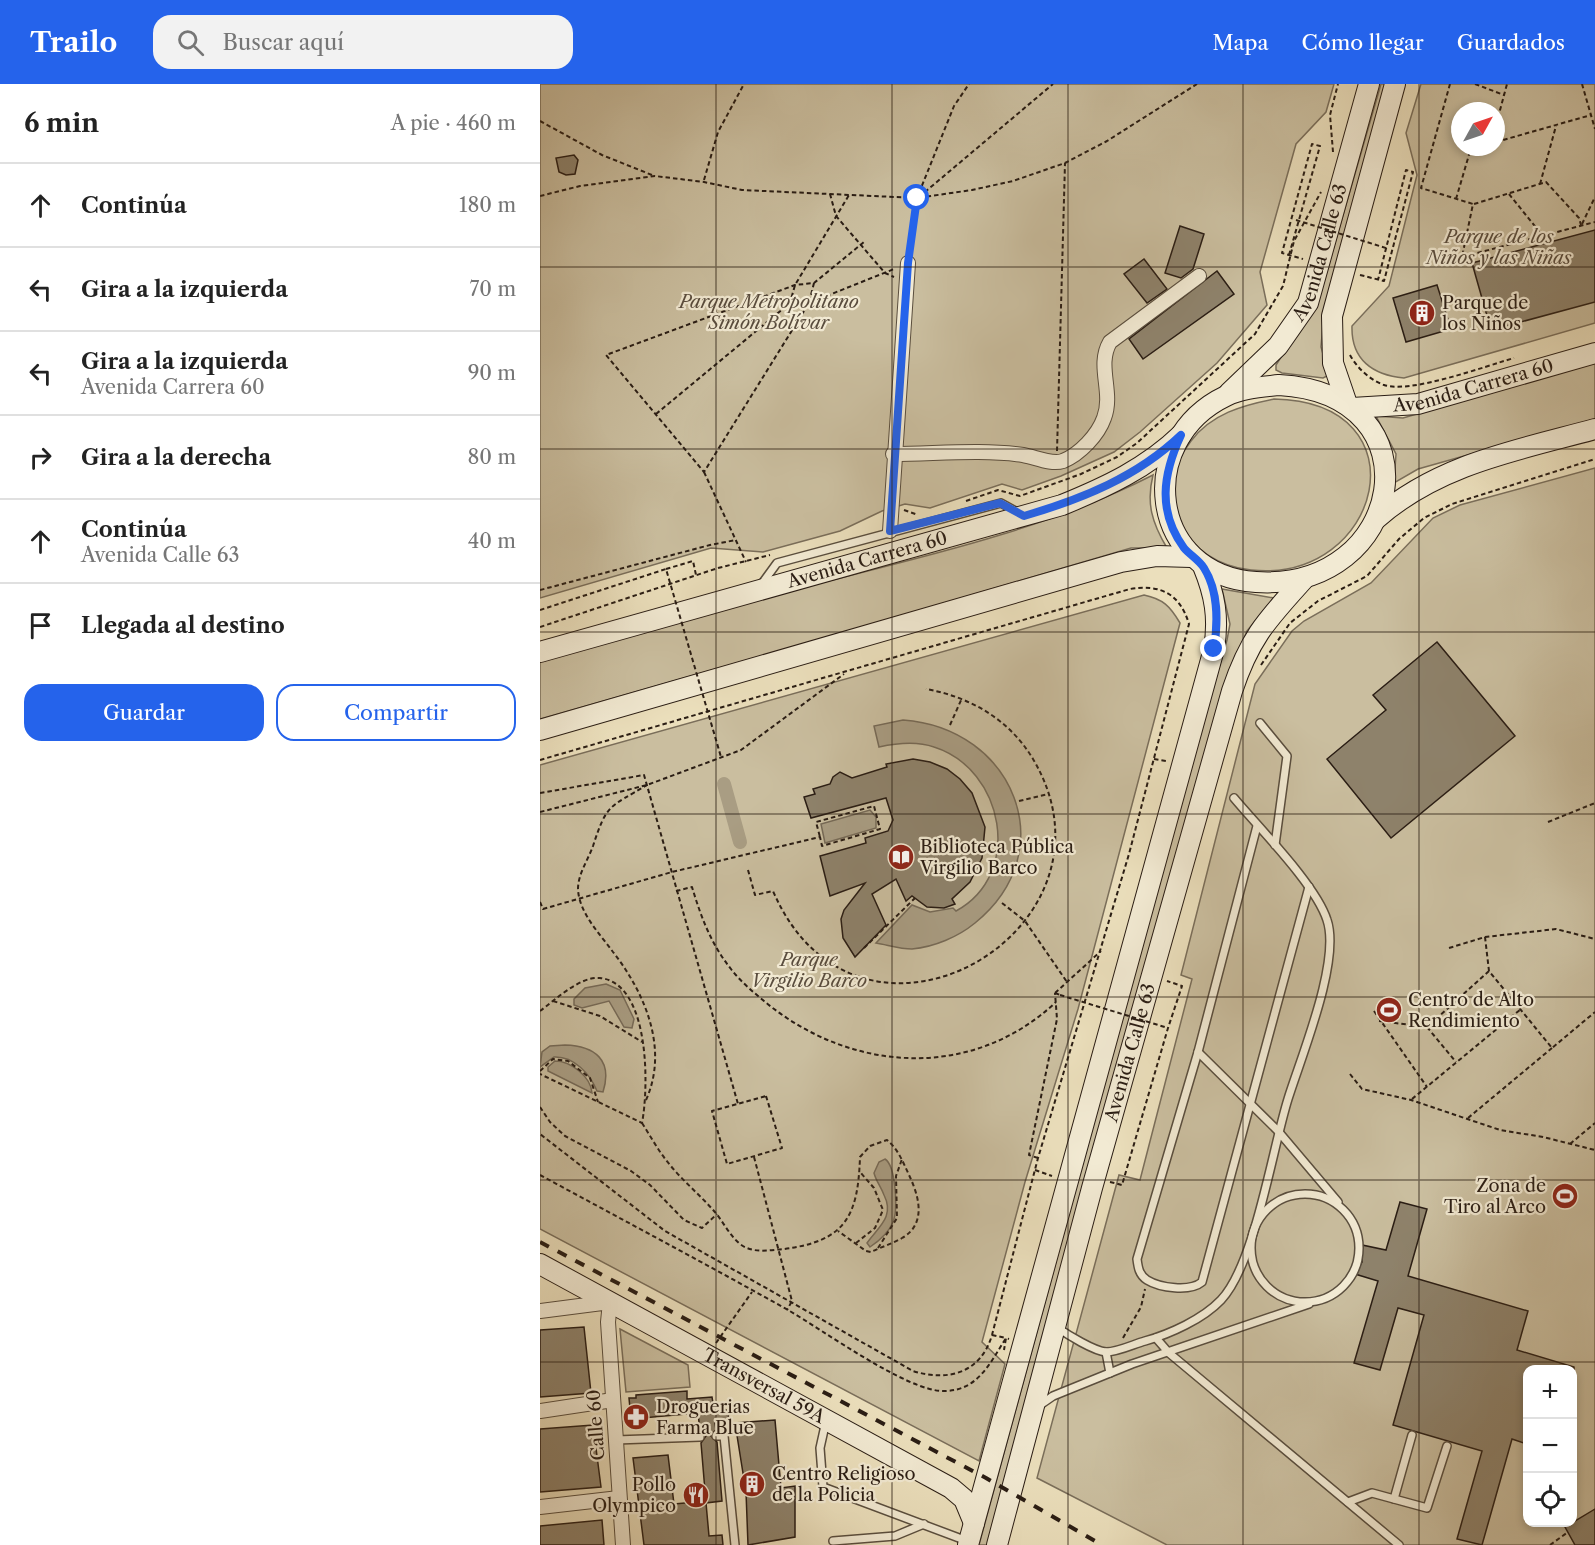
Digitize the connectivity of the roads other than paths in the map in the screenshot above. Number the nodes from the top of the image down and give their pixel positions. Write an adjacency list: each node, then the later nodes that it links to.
1 (1369, 84): 6 (main road, Avenida Calle 63)
2 (1395, 84): 7 (main road, Avenida Calle 63)
3 (908, 263): 10 (street)
4 (1199, 276): 10 (street)
5 (1595, 353): 7 (main road, Avenida Carrera 60)
6 (1227, 395): 7 (main road); 9 (main road)
7 (1349, 406): 12 (main road)
8 (1595, 429): 12 (main road)
9 (1181, 435): 11 (main road, Avenida Carrera 60); 14 (main road)
10 (893, 454): 13 (street)
11 (1024, 516): 13 (lane); 16 (main road, Avenida Carrera 60)
12 (1376, 519): 15 (main road)
13 (890, 531): 16 (lane)
14 (1197, 562): 15 (main road); 19 (main road); 52 (main road, Avenida Calle 63)
15 (1304, 579): 33 (main road, Avenida Calle 63)
16 (758, 590): 17 (main road, Avenida Carrera 60)
17 (540, 652)
18 (1260, 723): 22 (lane)
19 (540, 730)
20 (1234, 798): 21 (lane)
21 (1257, 826): 22 (lane); 24 (lane)
22 (1275, 845): 23 (lane)
23 (1308, 887): 25 (lane); 26 (lane)
24 (1198, 1052): 25 (lane); 25 (lane)
25 (1249, 1102): 26 (lane)
26 (1278, 1131): 27 (lane); 28 (lane)
27 (1347, 1213): 28 (lane); 30 (lane)
28 (1255, 1227): 30 (lane); 34 (lane)
29 (540, 1264): 31 (main road, Transversal 59A)
30 (1323, 1299): 36 (lane)
31 (610, 1302): 32 (street); 38 (street, Calle 60); 41 (main road, Transversal 59A)
32 (540, 1311)
33 (1056, 1326): 35 (lane); 39 (main road, Avenida Calle 63)
34 (1156, 1338): 35 (lane); 36 (lane)
35 (1106, 1352): 37 (lane)
36 (1169, 1353): 37 (lane); 49 (lane)
37 (1110, 1373): 39 (lane)
38 (613, 1400): 40 (street); 45 (street, Calle 60)
39 (1033, 1410): 54 (main road, Avenida Calle 63)
40 (540, 1411)
41 (826, 1420): 51 (lane); 52 (main road, Transversal 59A)
42 (1412, 1435): 48 (lane)
43 (716, 1436): 56 (lane)
44 (700, 1437): 45 (lane)
45 (616, 1440): 47 (street, Calle 60)
46 (1447, 1446): 48 (lane)
47 (620, 1498): 50 (street); 55 (street, Calle 60)
48 (1394, 1499): 49 (lane)
49 (1348, 1502): 57 (lane)
50 (540, 1507)
51 (924, 1524): 52 (lane); 53 (lane)
52 (971, 1536)
53 (833, 1541)
54 (1000, 1542)
55 (623, 1545)
56 (735, 1545)
57 (1399, 1545)

